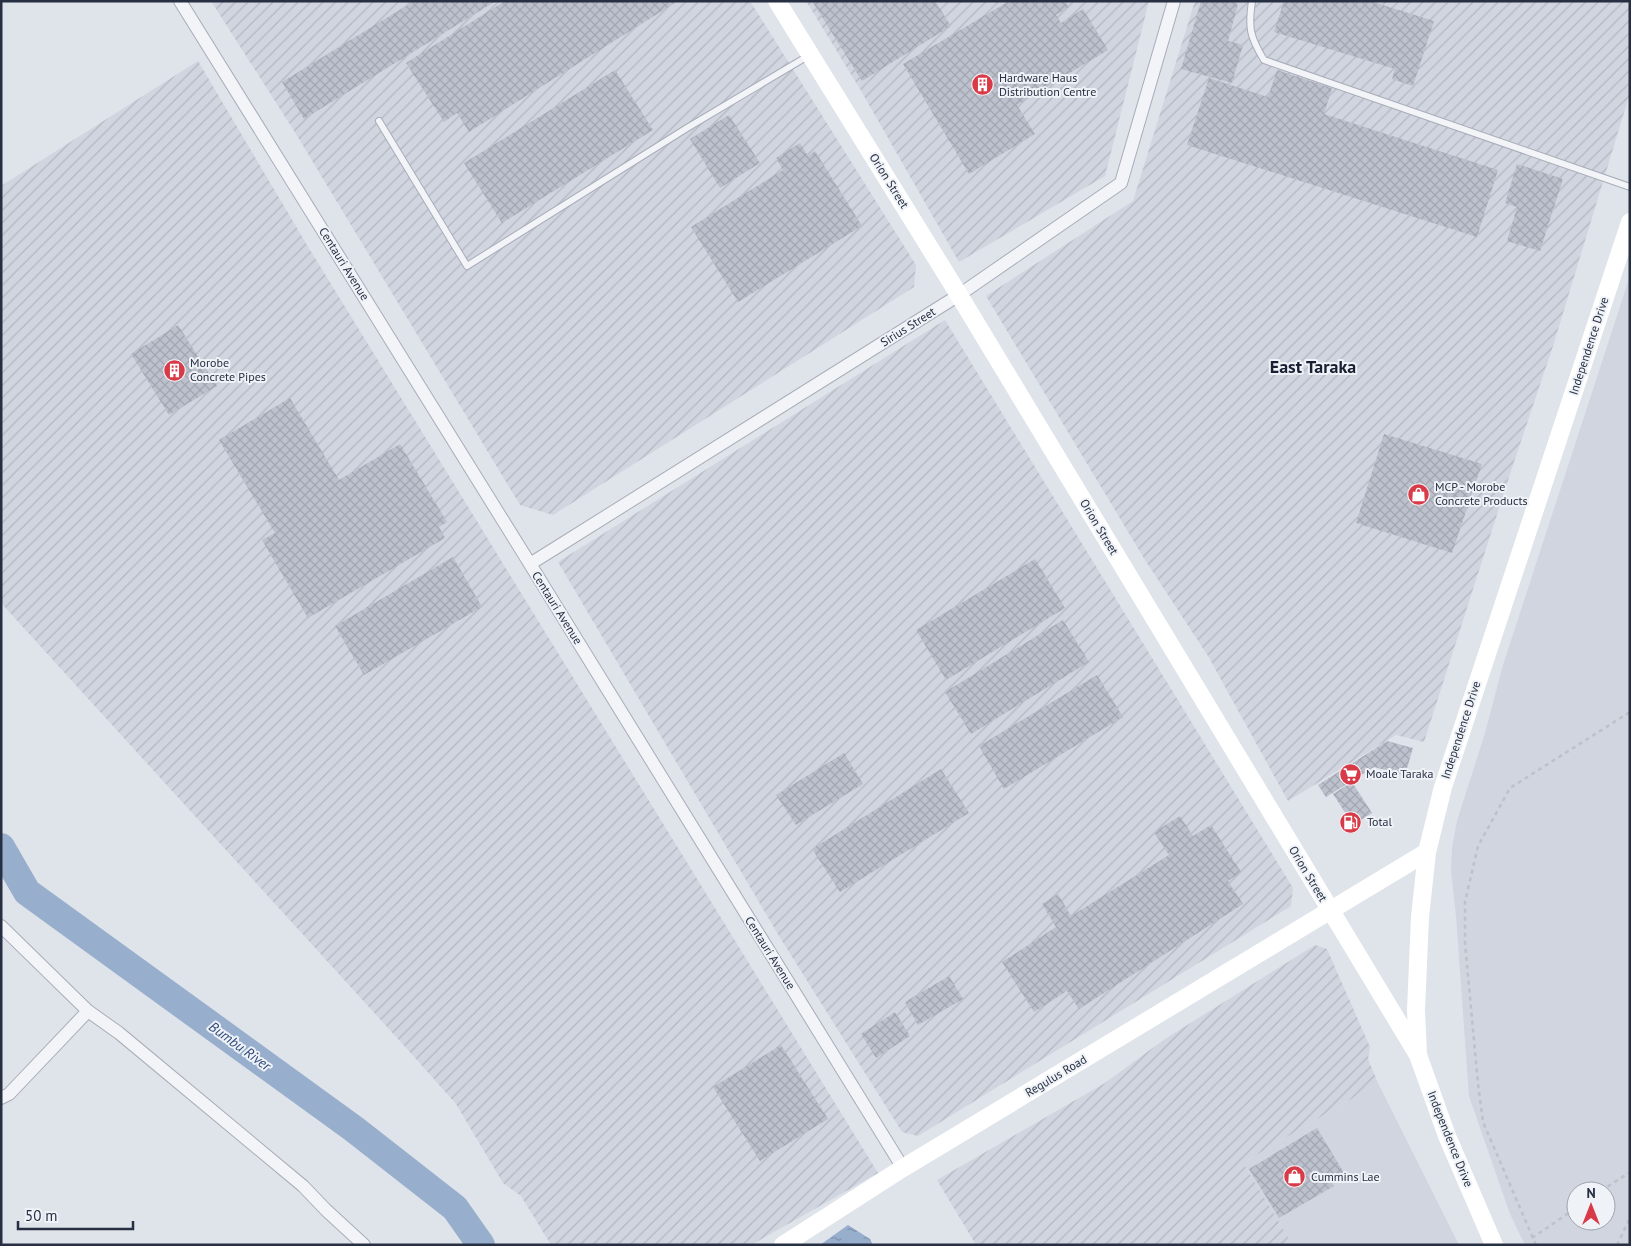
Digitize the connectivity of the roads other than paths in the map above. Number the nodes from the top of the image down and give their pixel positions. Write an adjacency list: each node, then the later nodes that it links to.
1 (180, 1): 10 (street, Centauri Avenue)
2 (777, 1): 5 (street, Orion Street)
3 (1174, 1): 9 (street, Sirius Street)
4 (1252, 1): 7 (lane)
5 (810, 55): 6 (lane); 9 (street, Orion Street)
6 (379, 120)
7 (1630, 186)
8 (1630, 222): 11 (street, Independence Drive)
9 (959, 295): 10 (street, Sirius Street); 12 (street, Orion Street)
10 (530, 564): 17 (street, Centauri Avenue)
11 (1426, 852): 12 (street, Regulus Road); 15 (street, Independence Drive)
12 (1330, 911): 15 (street, Orion Street); 17 (street, Regulus Road)
13 (1, 926): 14 (street)
14 (88, 1011): 16 (street); 18 (street)
15 (1418, 1056): 20 (street, Independence Drive)
16 (1, 1098)
17 (903, 1168): 19 (street, Regulus Road)
18 (364, 1245)
19 (783, 1245)
20 (1494, 1245)

